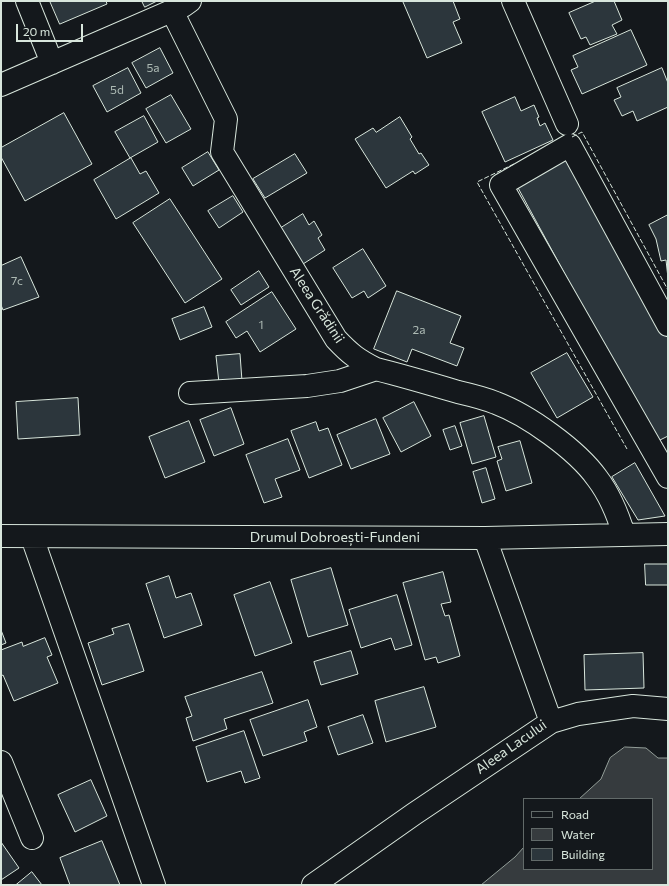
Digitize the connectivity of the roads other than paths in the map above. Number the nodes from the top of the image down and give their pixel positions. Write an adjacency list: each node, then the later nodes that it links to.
1 (26, 1): 4 (street)
2 (512, 1): 6 (street)
3 (181, 6): 4 (street, Aleea Grădinii); 8 (street, Aleea Grădinii)
4 (52, 63): 5 (street, Aleea Grădinii)
5 (1, 85)
6 (567, 124)
7 (668, 325): 10 (street)
8 (376, 369): 9 (street); 13 (street, Aleea Grădinii)
9 (190, 392)
10 (662, 451): 11 (street)
11 (668, 477)
12 (668, 534): 13 (street, Drumul Dobroești-Fundeni)
13 (624, 535): 16 (street, Drumul Dobroești-Fundeni)
14 (1, 536): 15 (street, Drumul Dobroești-Fundeni)
15 (32, 537): 16 (street, Drumul Dobroești-Fundeni); 21 (street)
16 (485, 538): 18 (street, Aleea Lacului)
17 (668, 709): 18 (street)
18 (551, 722): 22 (street, Aleea Lacului)
19 (1, 762): 20 (street)
20 (32, 838)
21 (154, 885)
22 (313, 885)

